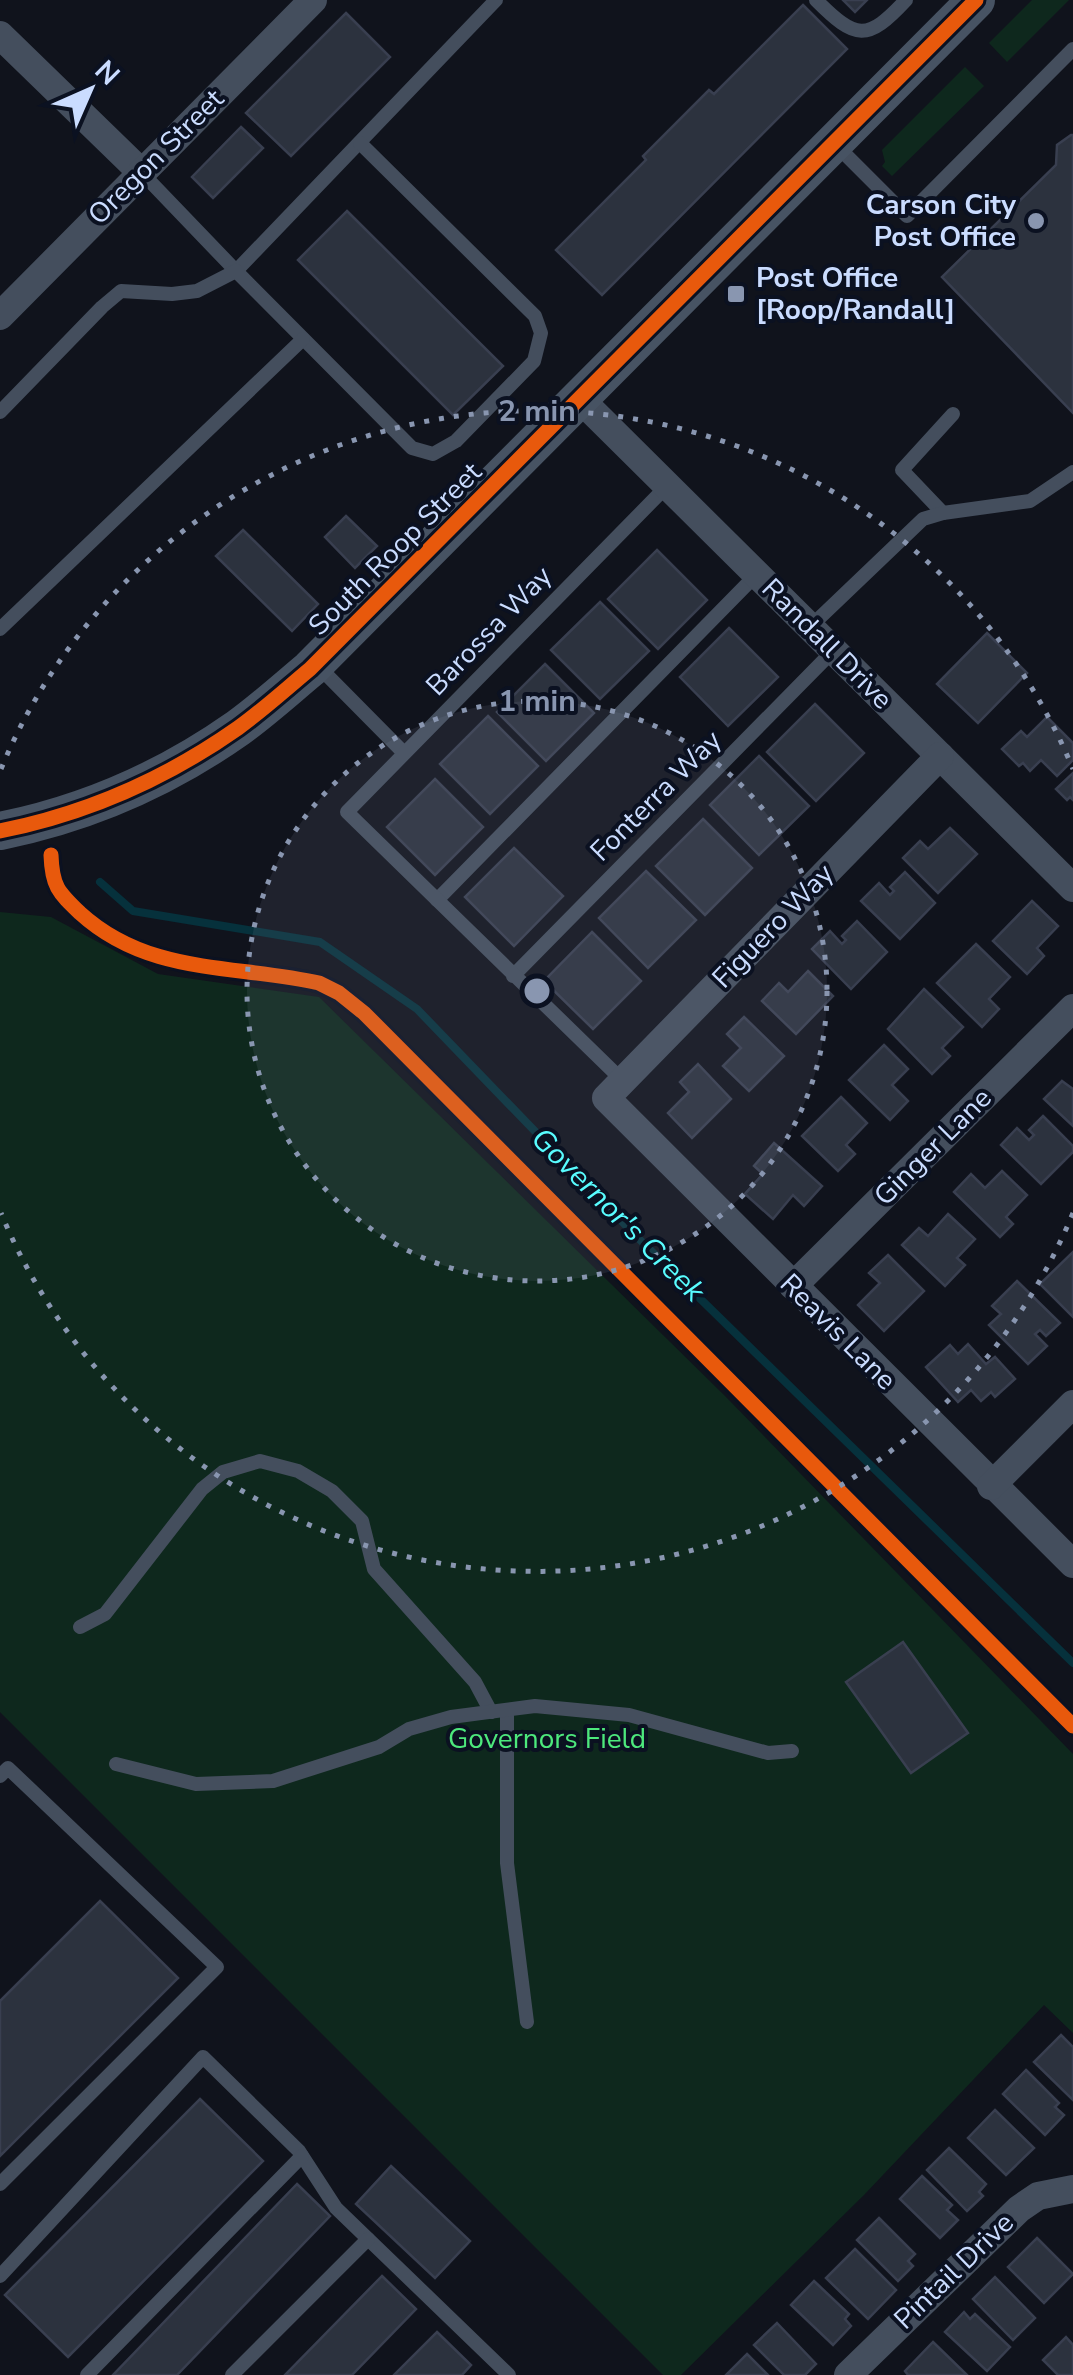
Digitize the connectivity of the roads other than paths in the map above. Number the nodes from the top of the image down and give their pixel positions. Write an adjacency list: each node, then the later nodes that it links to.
1 (313, 0): 10 (street, Oregon Street)
2 (496, 0): 8 (lane)
3 (816, 0): 4 (lane)
4 (906, 0)
5 (976, 0): 9 (street, South Roop Street)
6 (0, 36): 10 (street)
7 (1073, 48): 9 (lane)
8 (360, 143): 11 (lane); 13 (lane)
9 (834, 143): 14 (street, South Roop Street)
10 (141, 172): 11 (lane); 12 (street, Oregon Street)
11 (236, 271): 13 (lane); 15 (lane)
12 (0, 316)
13 (303, 339): 22 (lane)
14 (581, 400): 18 (street, Randall Drive); 24 (street, South Roop Street)
15 (0, 412)
16 (953, 414): 19 (lane)
17 (1073, 472): 19 (lane)
18 (668, 485): 20 (street, Randall Drive); 25 (lane, Barossa Way)
19 (943, 512): 21 (lane)
20 (757, 574): 21 (street, Randall Drive); 29 (lane)
21 (810, 627): 23 (street, Randall Drive)
22 (0, 629)
23 (834, 650): 26 (street, Randall Drive); 30 (lane, Fonterra Way)
24 (315, 663): 25 (lane); 27 (street, South Roop Street)
25 (404, 754): 29 (lane, Barossa Way)
26 (940, 756): 28 (street, Randall Drive); 32 (street, Figuero Way)
27 (0, 831)
28 (1073, 888)
29 (437, 900): 30 (lane)
30 (514, 976): 32 (lane)
31 (1073, 1008): 33 (street, Ginger Lane)
32 (614, 1089): 33 (street, Reavis Lane)
33 (792, 1286): 35 (street, Reavis Lane)
34 (1073, 1404): 35 (street)
35 (991, 1486): 36 (street, Reavis Lane)
36 (1073, 1564)
37 (80, 1627): 38 (lane)
38 (499, 1711): 39 (lane); 40 (lane); 42 (lane)
39 (792, 1751)
40 (116, 1764)
41 (0, 1776): 44 (lane)
42 (526, 2022)
43 (302, 2156): 46 (lane); 47 (lane); 48 (lane)
44 (0, 2184)
45 (1073, 2189): 51 (street, Pintail Drive)
46 (368, 2239): 49 (lane); 50 (lane)
47 (0, 2276)
48 (87, 2375)
49 (232, 2375)
50 (509, 2375)
51 (848, 2375)

